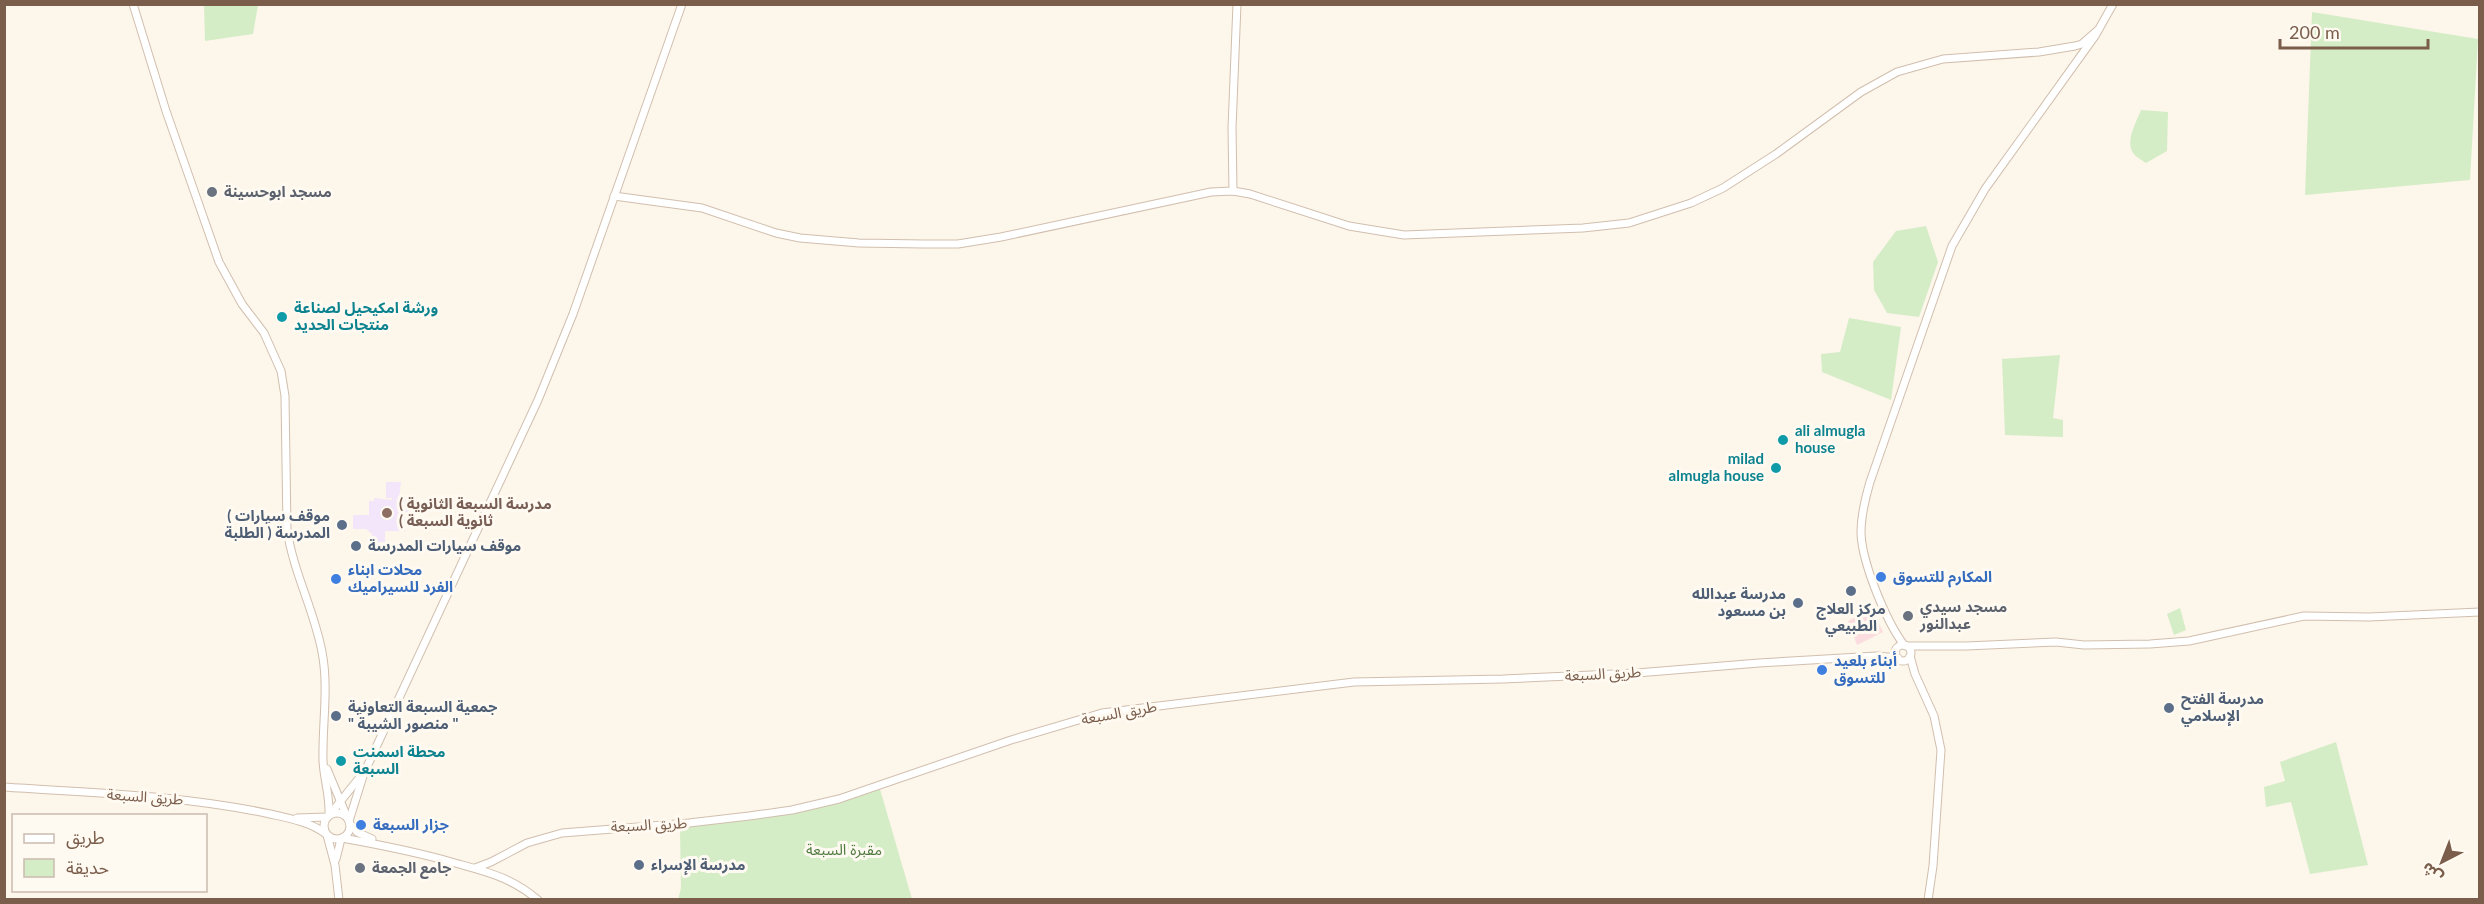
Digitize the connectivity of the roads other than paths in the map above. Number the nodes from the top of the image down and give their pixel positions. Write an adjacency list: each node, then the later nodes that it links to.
1 (133, 4): 13 (street)
2 (682, 4): 7 (street)
3 (1237, 4): 6 (street)
4 (2112, 4): 5 (street)
5 (2098, 30): 6 (street); 10 (street)
6 (1233, 191): 7 (street)
7 (614, 196): 14 (street)
8 (2480, 612): 9 (street, طريق السبعة)
9 (1926, 646): 10 (street, طريق السبعة); 11 (street)
10 (1900, 651): 11 (street); 11 (street); 12 (street); 24 (street, طريق السبعة)
11 (1910, 655): 12 (street)
12 (1915, 674): 27 (street)
13 (323, 756): 16 (street); 17 (street)
14 (364, 773): 16 (street); 19 (street)
15 (4, 787): 18 (street, طريق السبعة)
16 (341, 801): 17 (street); 19 (street)
17 (329, 815): 18 (street); 19 (street); 20 (street)
18 (285, 818): 20 (street)
19 (349, 821): 21 (street); 22 (street)
20 (327, 834): 21 (street); 23 (street)
21 (342, 838): 22 (street); 23 (street)
22 (385, 844): 24 (street)
23 (335, 865): 25 (street)
24 (475, 868): 26 (street)
25 (339, 900)
26 (538, 900)
27 (1928, 900)

